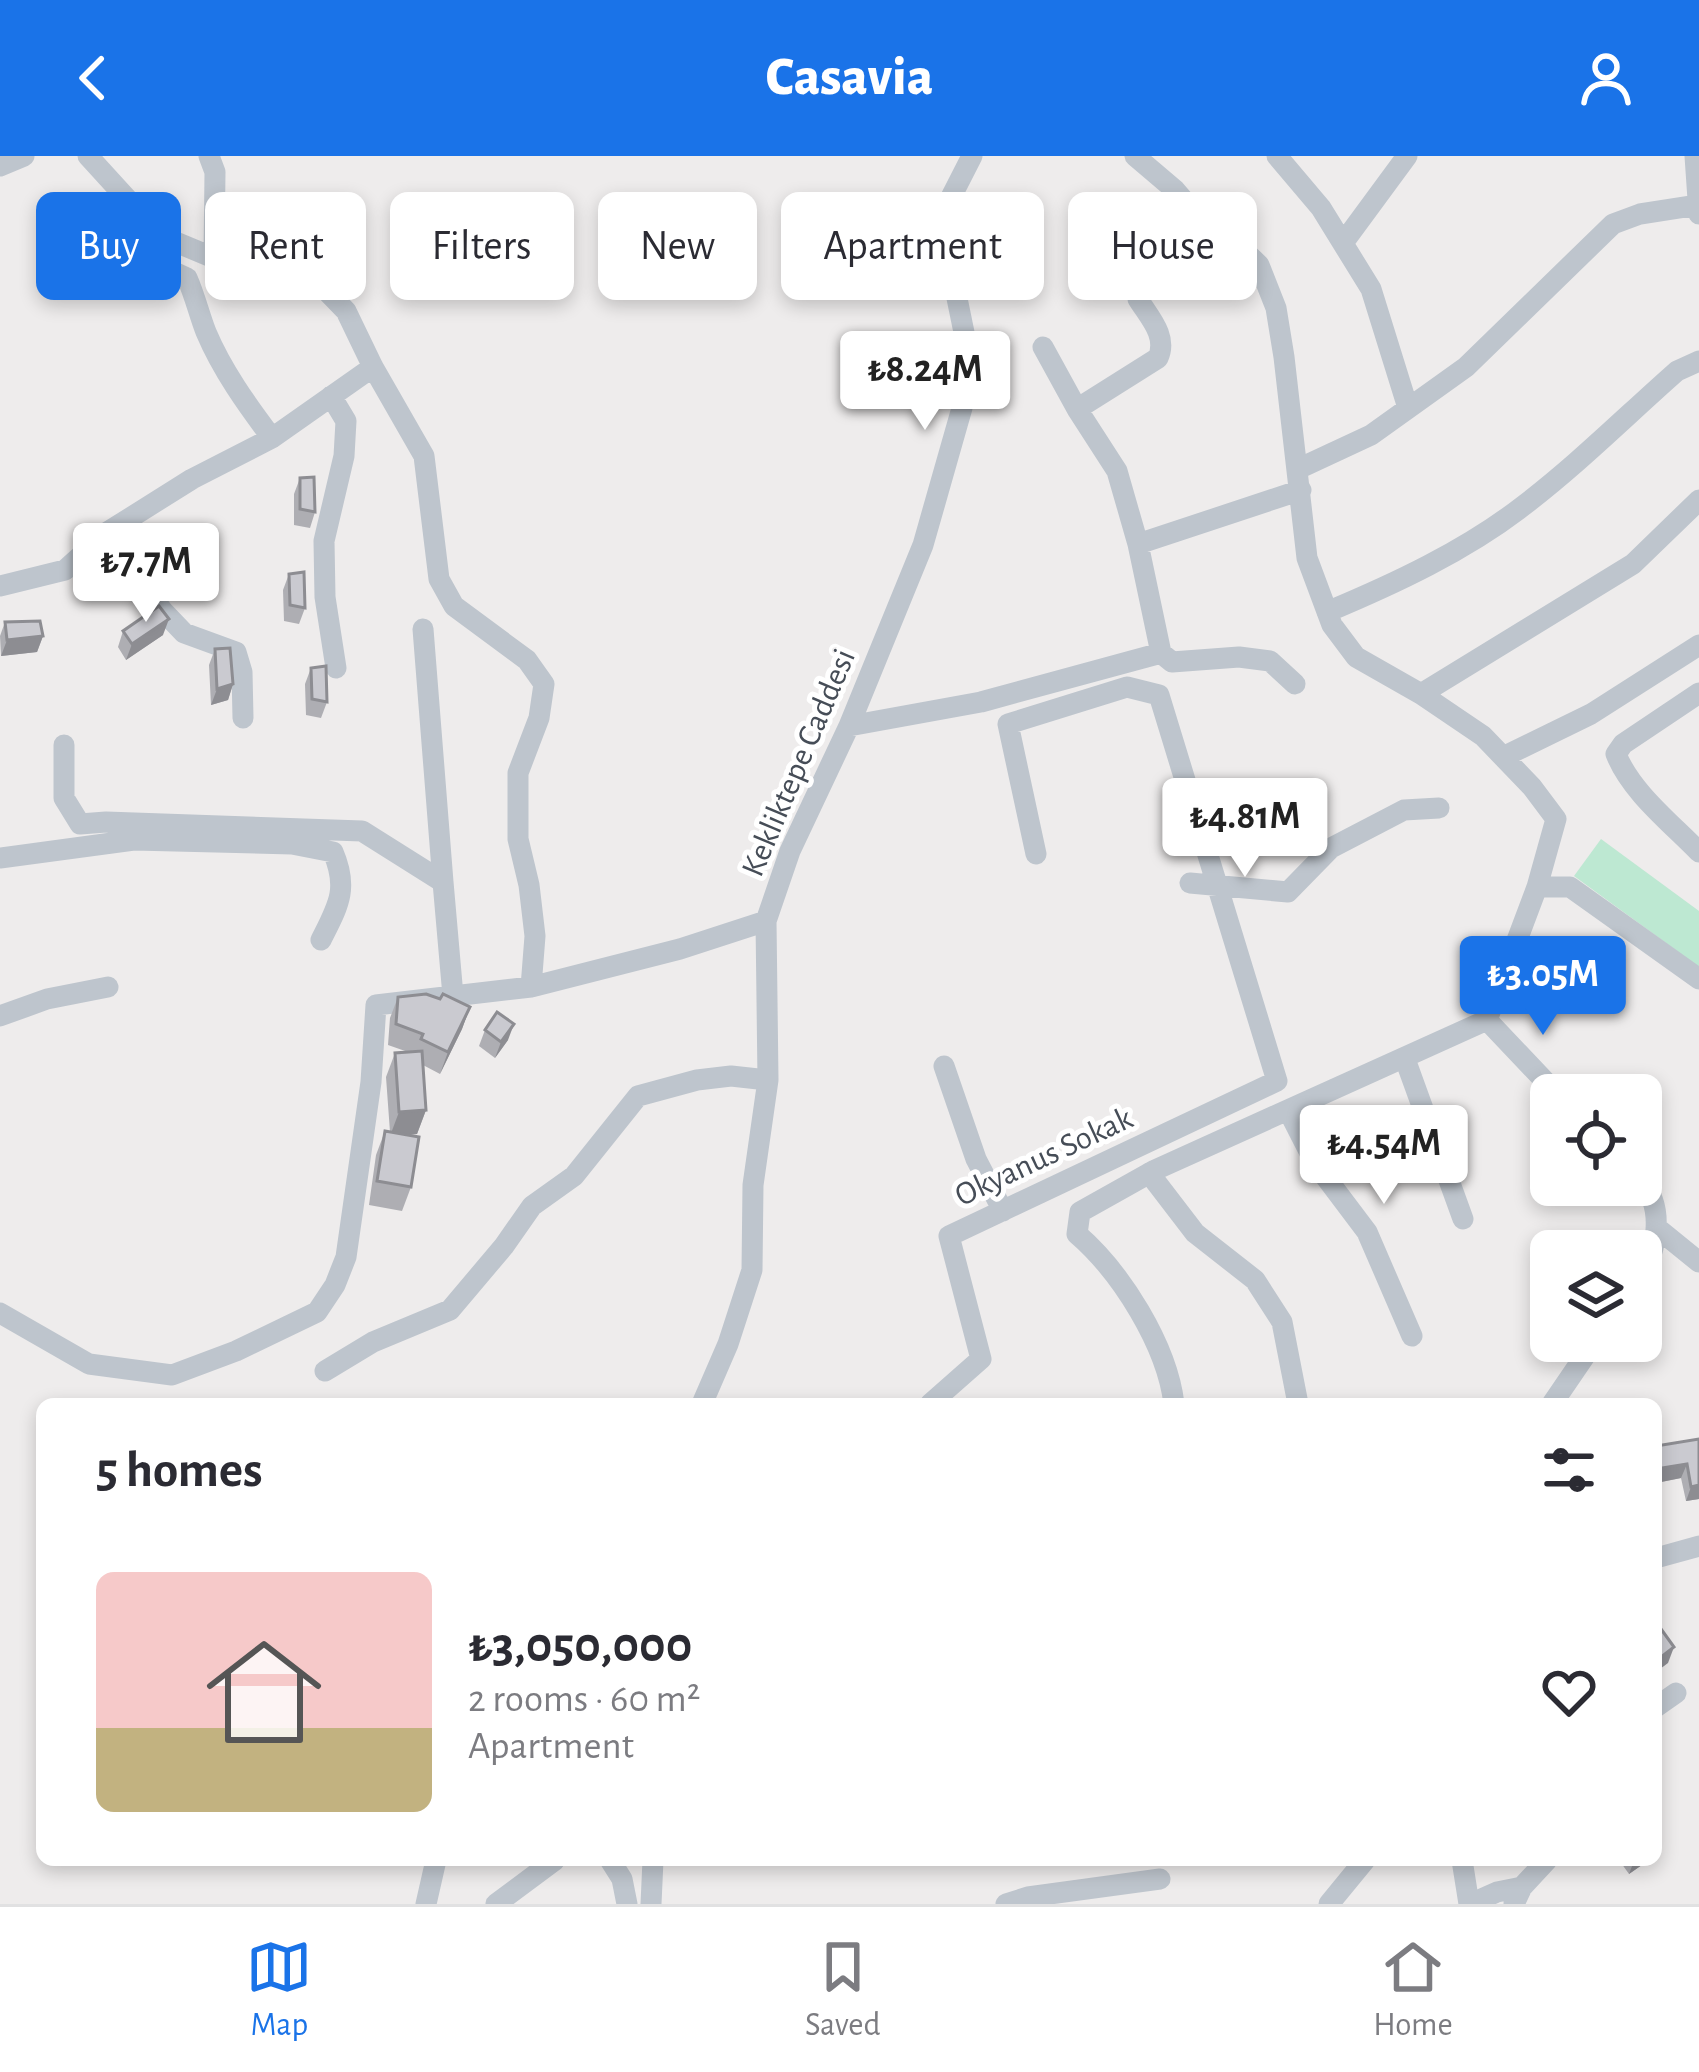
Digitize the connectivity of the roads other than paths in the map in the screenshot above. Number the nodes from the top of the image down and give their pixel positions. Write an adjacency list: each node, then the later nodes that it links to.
1 (24, 156): 9 (street)
2 (88, 156): 13 (street)
3 (208, 156): 10 (street)
4 (972, 156): 38 (street, Kekliktepe Caddesi)
5 (1135, 156): 24 (street)
6 (1277, 156): 12 (street)
7 (1407, 156): 12 (street)
8 (1695, 156): 11 (street)
9 (0, 166)
10 (216, 192)
11 (1698, 210): 21 (street)
12 (1342, 243): 21 (street)
13 (205, 254)
14 (181, 275): 23 (street)
15 (335, 300): 19 (street)
16 (1139, 300): 22 (street)
17 (1043, 347): 22 (street)
18 (1699, 361): 29 (street)
19 (373, 367): 20 (street); 53 (street)
20 (332, 396): 23 (street); 33 (street)
21 (1408, 408): 24 (street)
22 (1077, 409): 27 (street)
23 (272, 438): 26 (street)
24 (1299, 480): 27 (street); 29 (street)
25 (1699, 500): 36 (street)
26 (106, 533): 28 (street); 37 (street)
27 (1138, 544): 32 (street)
28 (0, 586)
29 (1327, 612): 36 (street)
30 (423, 629): 45 (street)
31 (1699, 645): 40 (street)
32 (1161, 653): 34 (street); 38 (street)
33 (336, 668)
34 (1295, 684)
35 (1699, 693): 42 (street)
36 (1421, 694): 40 (street)
37 (243, 718)
38 (849, 726): 49 (street, Kekliktepe Caddesi)
39 (64, 745): 45 (street)
40 (1503, 758): 48 (street)
41 (1439, 808): 47 (street)
42 (1699, 852)
43 (1036, 854): 47 (street)
44 (0, 858): 50 (street)
45 (443, 883): 54 (street)
46 (1190, 884): 47 (street)
47 (1217, 887): 64 (street, Okyanus Sokak)
48 (1537, 887): 51 (street); 56 (street)
49 (766, 921): 53 (street); 60 (street, Kekliktepe Caddesi)
50 (321, 940)
51 (1699, 979)
52 (108, 987): 55 (street)
53 (531, 987): 54 (street)
54 (453, 996): 68 (street)
55 (0, 1016)
56 (1487, 1020): 57 (street); 59 (street)
57 (1406, 1059): 61 (street); 65 (street)
58 (944, 1066): 64 (street)
59 (1538, 1074)
60 (767, 1079): 71 (street); 72 (street, Kekliktepe Caddesi)
61 (1289, 1112): 62 (street); 69 (street)
62 (1149, 1173): 74 (street); 75 (street)
63 (1655, 1206): 66 (street)
64 (1003, 1211): 73 (street, Okyanus Sokak)
65 (1463, 1219)
66 (1657, 1228): 67 (street)
67 (1699, 1262)
68 (0, 1313)
69 (1412, 1336)
70 (1581, 1362): 76 (street)
71 (326, 1371)
72 (705, 1398)
73 (937, 1398)
74 (1172, 1398)
75 (1297, 1398)
76 (1556, 1398)
77 (1699, 1546): 78 (street)
78 (1662, 1556)
79 (1676, 1693): 80 (street)
80 (1662, 1703)
81 (435, 1866): 90 (street)
82 (547, 1866): 91 (street)
83 (614, 1866): 92 (street)
84 (653, 1866): 93 (street)
85 (1360, 1866): 95 (street)
86 (1463, 1866): 96 (street)
87 (1542, 1866): 89 (street)
88 (1160, 1879): 94 (street)
89 (1518, 1895): 96 (street)
90 (426, 1904)
91 (496, 1904)
92 (627, 1904)
93 (651, 1904)
94 (1006, 1904)
95 (1329, 1904)
96 (1470, 1904)

